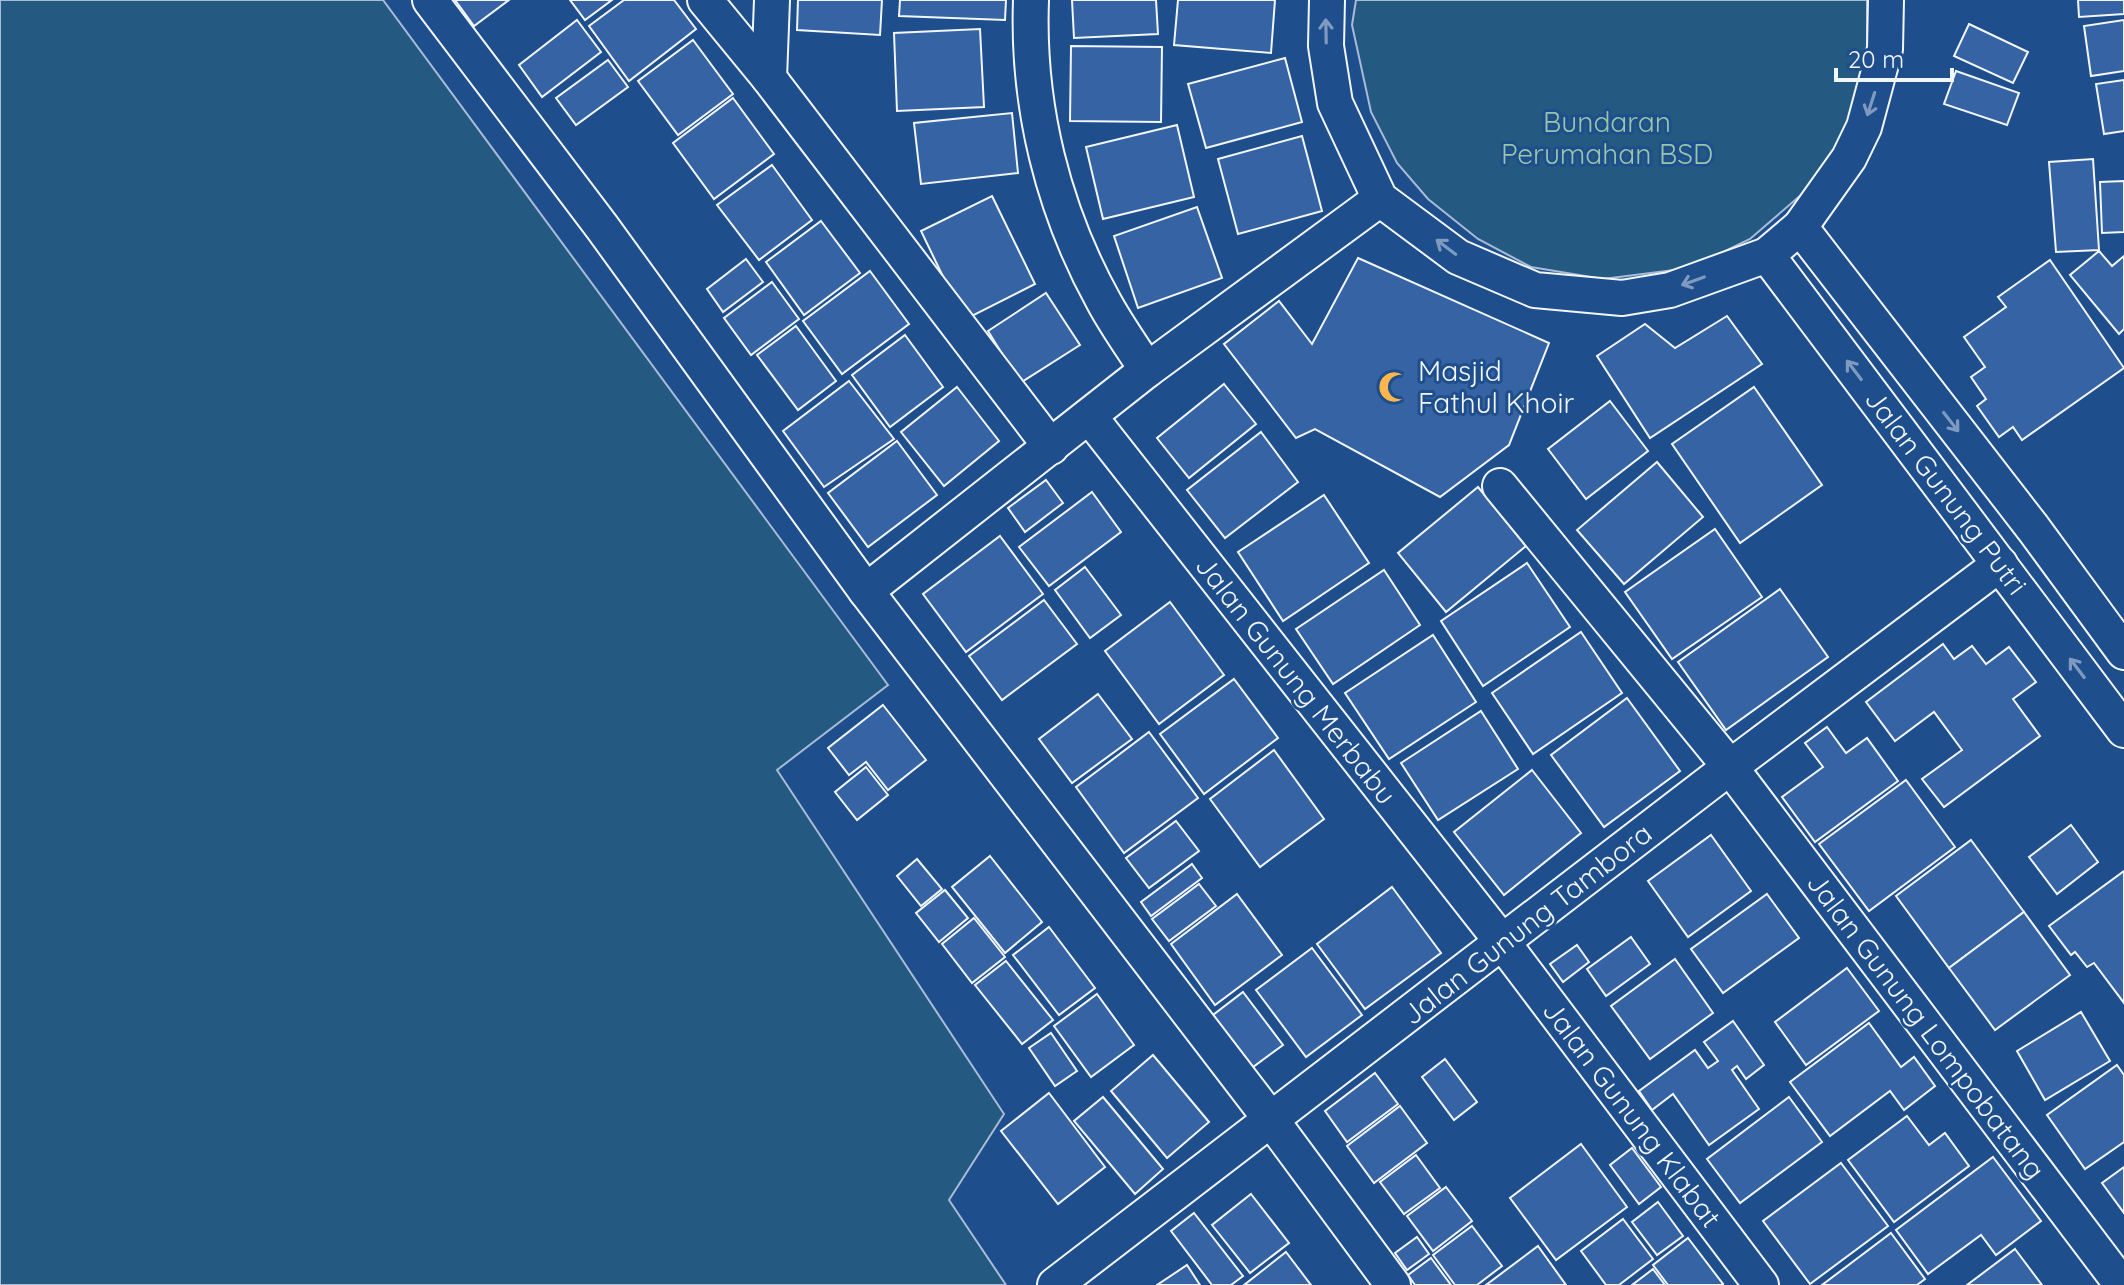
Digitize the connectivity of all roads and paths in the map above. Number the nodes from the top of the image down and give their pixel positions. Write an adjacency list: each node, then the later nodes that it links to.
1 (430, 0): 16 (street)
2 (705, 0): 7 (street)
3 (772, 0): 7 (street)
4 (1031, 0): 11 (street)
5 (1327, 0): 8 (street, one-way to 5)
6 (1886, 0): 9 (street, one-way to 9)
7 (769, 78): 13 (street)
8 (1380, 199): 10 (street, one-way to 8); 11 (street)
9 (1800, 227): 10 (street); 17 (street, Jalan Gunung Putri, one-way to 17)
10 (1767, 255): 15 (street, Jalan Gunung Putri, one-way to 10)
11 (1147, 370): 12 (street)
12 (1089, 416): 13 (street); 20 (street, Jalan Gunung Merbabu)
13 (1051, 447): 16 (street)
14 (1500, 486): 19 (street, Jalan Gunung Lompobatang)
15 (2000, 564): 18 (street, Jalan Gunung Putri, one-way to 15); 19 (street, Jalan Gunung Tambora)
16 (866, 591): 21 (street)
17 (2124, 652)
18 (2124, 730)
19 (1730, 767): 20 (street, Jalan Gunung Tambora); 25 (street, Jalan Gunung Lompobatang)
20 (1503, 943): 21 (street, Jalan Gunung Tambora); 24 (street, Jalan Gunung Klabat)
21 (1272, 1121): 22 (street, Jalan Gunung Tambora); 23 (street)
22 (1057, 1284)
23 (1393, 1285)
24 (1761, 1285)
25 (2122, 1285)

